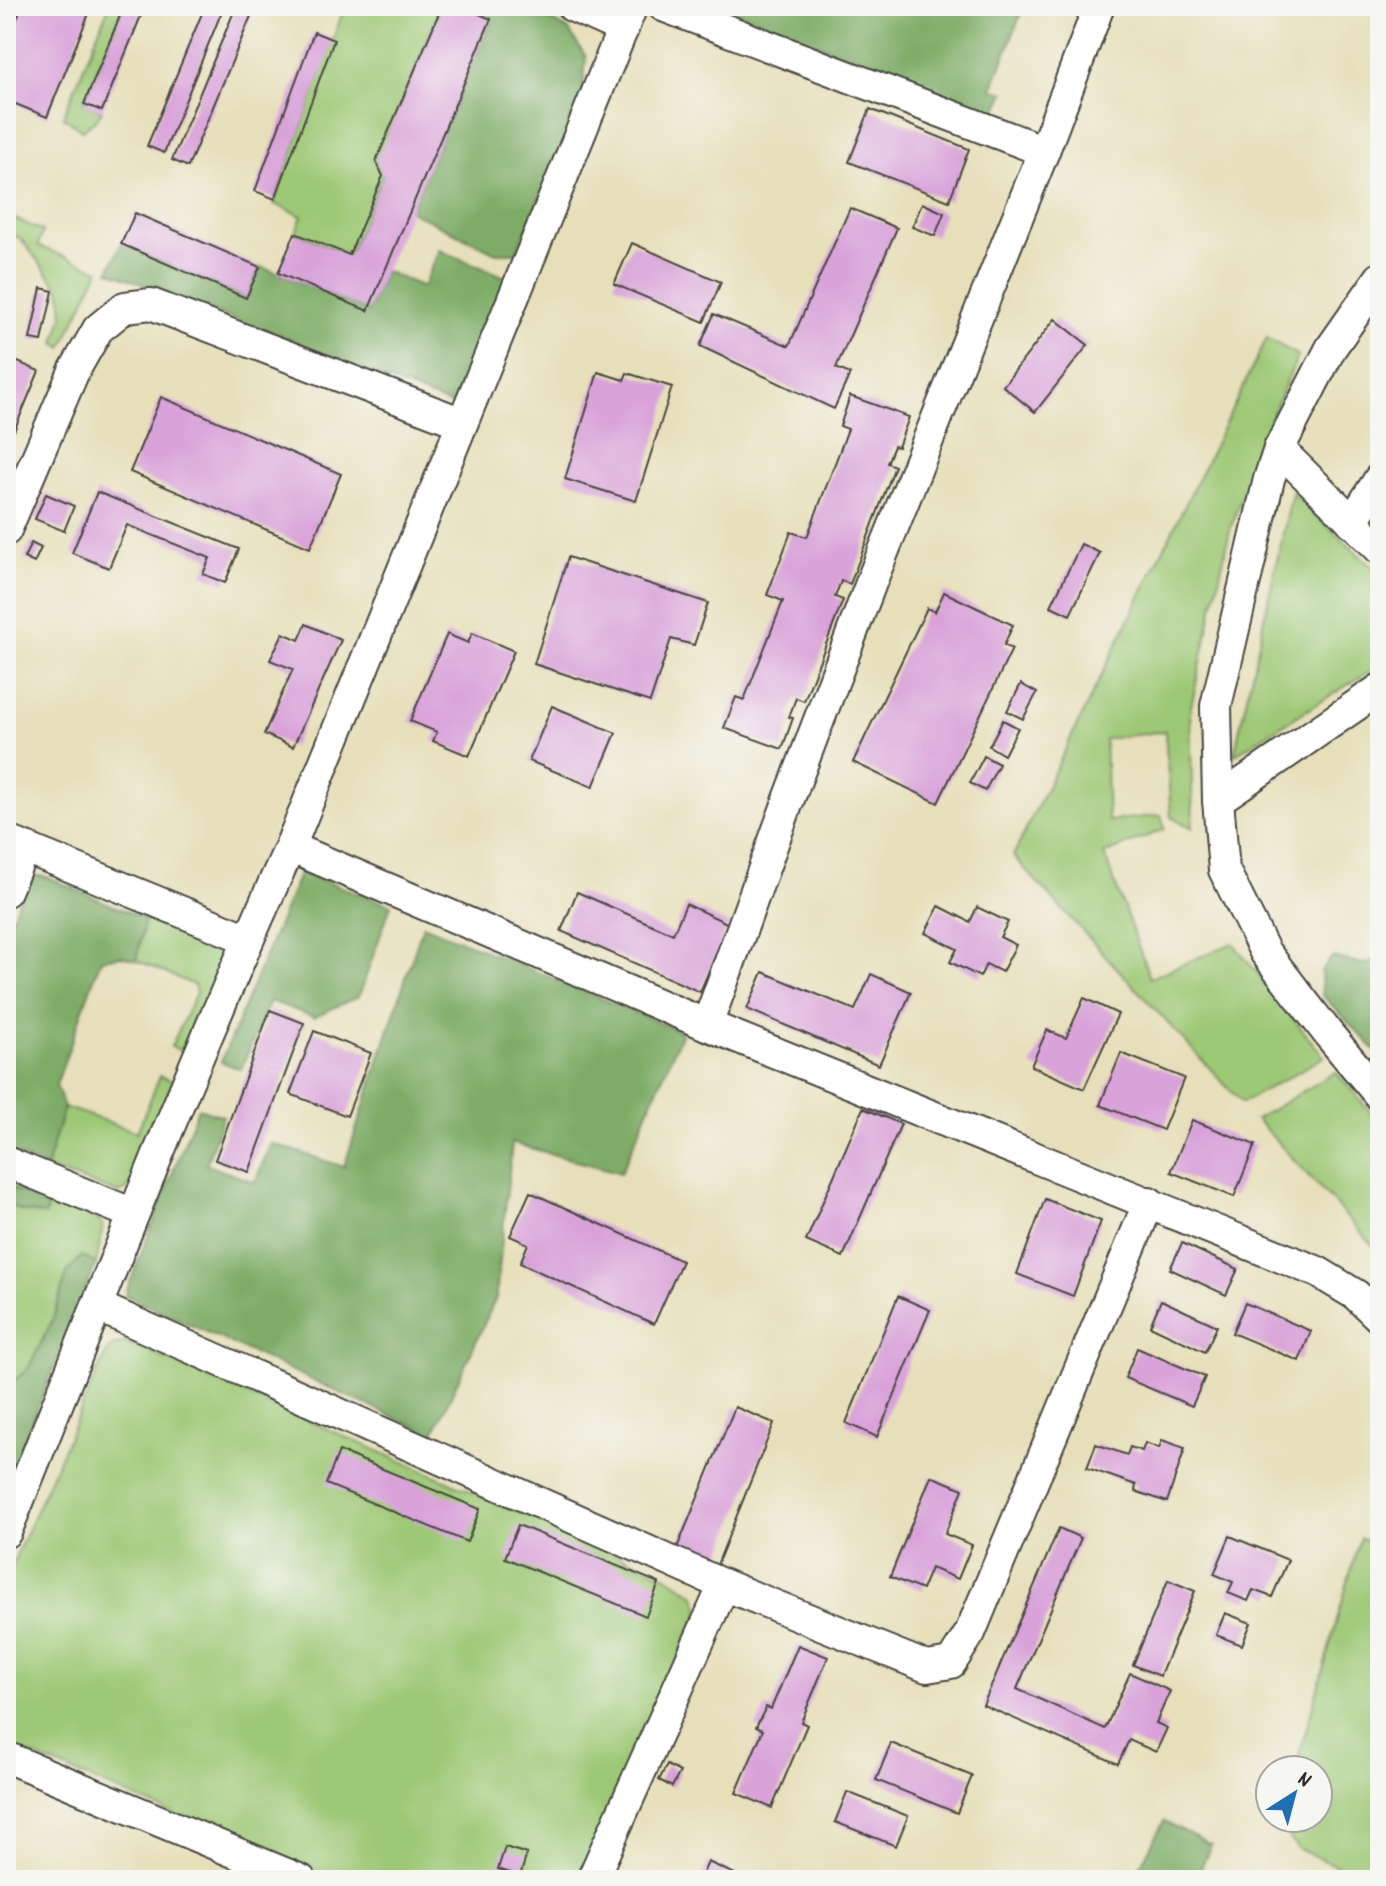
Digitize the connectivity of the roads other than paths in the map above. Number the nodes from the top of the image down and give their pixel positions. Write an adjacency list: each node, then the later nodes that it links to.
1 (572, 6): 4 (street)
2 (663, 6): 5 (street)
3 (1099, 6): 5 (street)
4 (628, 18): 7 (street)
5 (1044, 151): 19 (street)
6 (1374, 298): 8 (street)
7 (462, 423): 11 (street); 16 (street)
8 (1279, 449): 10 (street); 14 (street)
9 (1380, 478): 10 (street)
10 (1352, 522): 12 (street)
11 (6, 530)
12 (1380, 549)
13 (1380, 689): 14 (street)
14 (1218, 800): 20 (street)
15 (15, 844): 17 (street); 18 (street)
16 (290, 847): 18 (street); 19 (street)
17 (6, 891)
18 (248, 939): 23 (street)
19 (707, 1025): 22 (street)
20 (1380, 1096)
21 (6, 1162): 23 (street)
22 (1149, 1202): 25 (street); 27 (street)
23 (133, 1214): 24 (street)
24 (97, 1306): 26 (street); 27 (street)
25 (1380, 1318)
26 (6, 1532)
27 (724, 1585): 30 (street)
28 (6, 1757): 29 (street)
29 (301, 1880)
30 (592, 1880)

